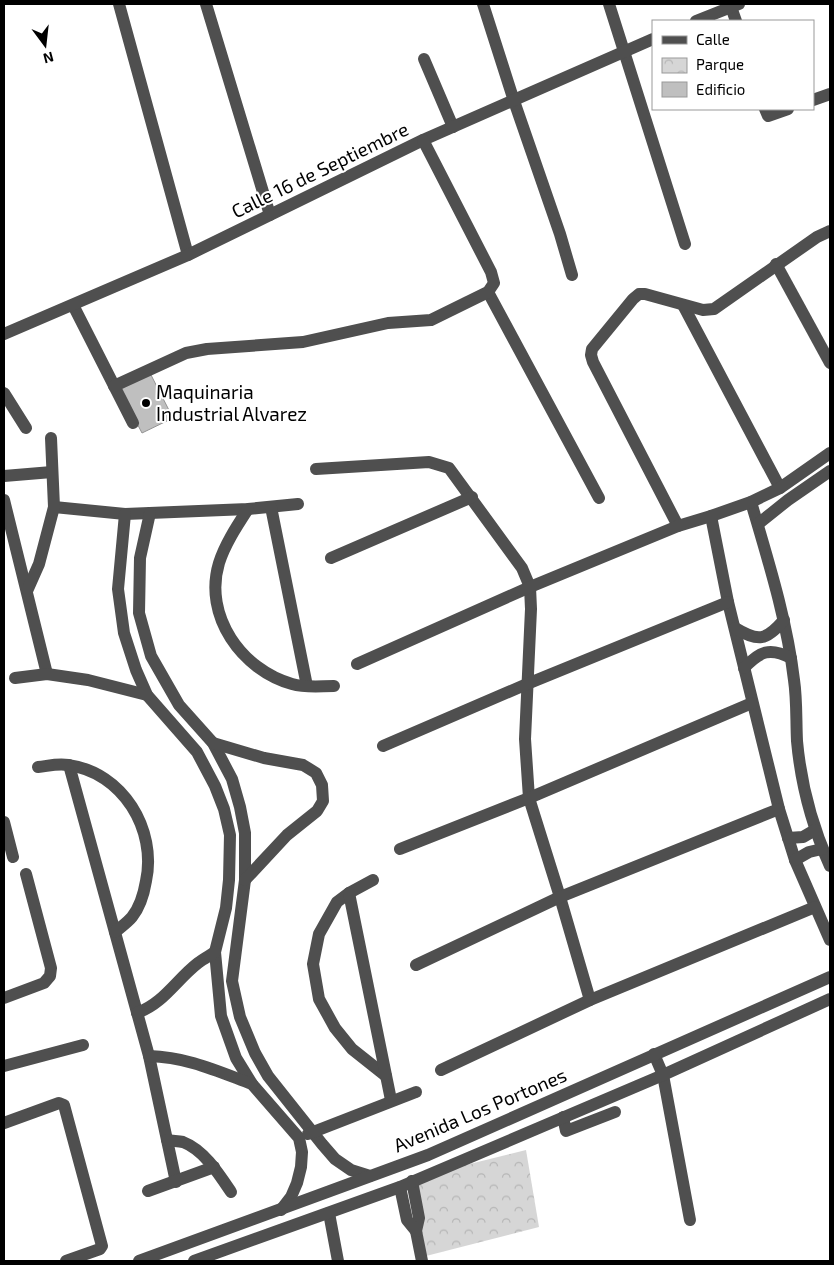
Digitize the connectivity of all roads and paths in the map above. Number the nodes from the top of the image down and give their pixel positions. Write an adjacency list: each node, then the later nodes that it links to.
1 (119, 4): 21 (street)
2 (206, 4): 18 (street)
3 (483, 4): 13 (street)
4 (609, 4): 9 (street)
5 (735, 5): 6 (street); 7 (street)
6 (698, 20)
7 (736, 20)
8 (652, 39): 9 (street, Calle 16 de Septiembre)
9 (625, 51): 13 (street, Calle 16 de Septiembre); 20 (street)
10 (424, 59): 16 (street)
11 (830, 94): 12 (street)
12 (814, 100)
13 (514, 101): 16 (street, Calle 16 de Septiembre); 23 (street)
14 (766, 110): 15 (street)
15 (785, 110)
16 (453, 127): 17 (street, Calle 16 de Septiembre)
17 (423, 140): 18 (street, Calle 16 de Septiembre); 24 (street)
18 (270, 215): 21 (street, Calle 16 de Septiembre)
19 (830, 231): 22 (street)
20 (685, 244)
21 (188, 255): 25 (street, Calle 16 de Septiembre)
22 (776, 264): 26 (street); 28 (street)
23 (572, 276)
24 (488, 292): 29 (street); 41 (street)
25 (73, 305): 27 (street, Calle 16 de Septiembre); 29 (street)
26 (683, 305): 39 (street); 52 (street)
27 (4, 334)
28 (830, 363)
29 (114, 386): 31 (street)
30 (4, 393): 32 (street)
31 (133, 423)
32 (26, 428)
33 (51, 438): 37 (street)
34 (830, 454): 39 (street)
35 (316, 469): 40 (street)
36 (830, 471): 51 (street)
37 (52, 472): 38 (street); 45 (street)
38 (4, 476)
39 (780, 488): 43 (street)
40 (472, 497): 53 (street); 54 (street)
41 (599, 498)
42 (4, 500): 55 (street)
43 (751, 502): 50 (street); 51 (street)
44 (298, 504): 46 (street)
45 (54, 507): 49 (street); 55 (street)
46 (271, 507): 47 (street); 65 (street)
47 (248, 509): 48 (street); 65 (street)
48 (150, 513): 49 (street); 69 (street)
49 (125, 514): 67 (street)
50 (711, 516): 52 (street); 56 (street)
51 (758, 524): 57 (street)
52 (678, 526): 54 (street)
53 (331, 558)
54 (530, 587): 60 (street); 64 (street)
55 (26, 591): 62 (street)
56 (728, 602): 58 (street); 64 (street)
57 (784, 620): 58 (street); 59 (street)
58 (734, 628): 61 (street)
59 (791, 658): 61 (street); 78 (street)
60 (357, 664)
61 (744, 668): 68 (street)
62 (47, 674): 63 (street); 67 (street)
63 (15, 678)
64 (527, 684): 72 (street); 75 (street)
65 (307, 686): 66 (street)
66 (334, 686)
67 (147, 695): 70 (street)
68 (752, 703): 75 (street); 76 (street)
69 (189, 716): 70 (street); 71 (street)
70 (176, 729): 91 (street)
71 (213, 743): 86 (street); 86 (street)
72 (383, 746)
73 (69, 765): 74 (street); 93 (street); 93 (street)
74 (38, 767)
75 (529, 798): 80 (street); 89 (street)
76 (779, 809): 79 (street); 89 (street)
77 (4, 822): 82 (street)
78 (815, 830): 79 (street); 81 (street)
79 (788, 838): 83 (street)
80 (400, 848)
81 (822, 849): 83 (street); 84 (street)
82 (13, 858)
83 (796, 860): 90 (street)
84 (830, 866)
85 (26, 874): 98 (street)
86 (245, 880): 92 (street)
87 (372, 880): 88 (street)
88 (349, 894): 108 (street); 108 (street)
89 (560, 898): 96 (street); 100 (street)
90 (814, 907): 94 (street); 100 (street)
91 (226, 908): 92 (street); 95 (street)
92 (241, 910): 117 (street)
93 (115, 932): 101 (street)
94 (830, 940)
95 (214, 952): 101 (street); 109 (street)
96 (416, 965)
97 (830, 977): 103 (street, Avenida Los Portones)
98 (4, 998)
99 (830, 999): 107 (street, Avenida Los Portones)
100 (590, 1000): 106 (street)
101 (137, 1014): 104 (street)
102 (83, 1045): 105 (street)
103 (654, 1054): 107 (street); 120 (street, Avenida Los Portones)
104 (149, 1056): 109 (street); 119 (street)
105 (4, 1066)
106 (441, 1070)
107 (663, 1075): 112 (street, Avenida Los Portones); 131 (street)
108 (386, 1076): 111 (street)
109 (252, 1084): 118 (street)
110 (416, 1092): 111 (street)
111 (391, 1100): 117 (street)
112 (587, 1108): 114 (street, Avenida Los Portones); 115 (street)
113 (615, 1112): 115 (street)
114 (563, 1118): 115 (street); 122 (street, Avenida Los Portones)
115 (591, 1122)
116 (4, 1123): 133 (street)
117 (313, 1131): 118 (street); 123 (street)
118 (299, 1138): 129 (street)
119 (167, 1140): 121 (street); 125 (street)
120 (428, 1155): 122 (street); 123 (street, Avenida Los Portones)
121 (214, 1167): 125 (street); 128 (street)
122 (434, 1172): 124 (street, Avenida Los Portones)
123 (370, 1176): 129 (street, Avenida Los Portones)
124 (412, 1181): 126 (street, Avenida Los Portones); 132 (street)
125 (176, 1182): 127 (street)
126 (400, 1186): 130 (street, Avenida Los Portones); 132 (street)
127 (148, 1191)
128 (231, 1192)
129 (282, 1210): 134 (street, Avenida Los Portones)
130 (329, 1213): 135 (street, Avenida Los Portones); 136 (street)
131 (690, 1220)
132 (416, 1231): 137 (street)
133 (66, 1261)
134 (139, 1261)
135 (194, 1261)
136 (338, 1261)
137 (422, 1261)

